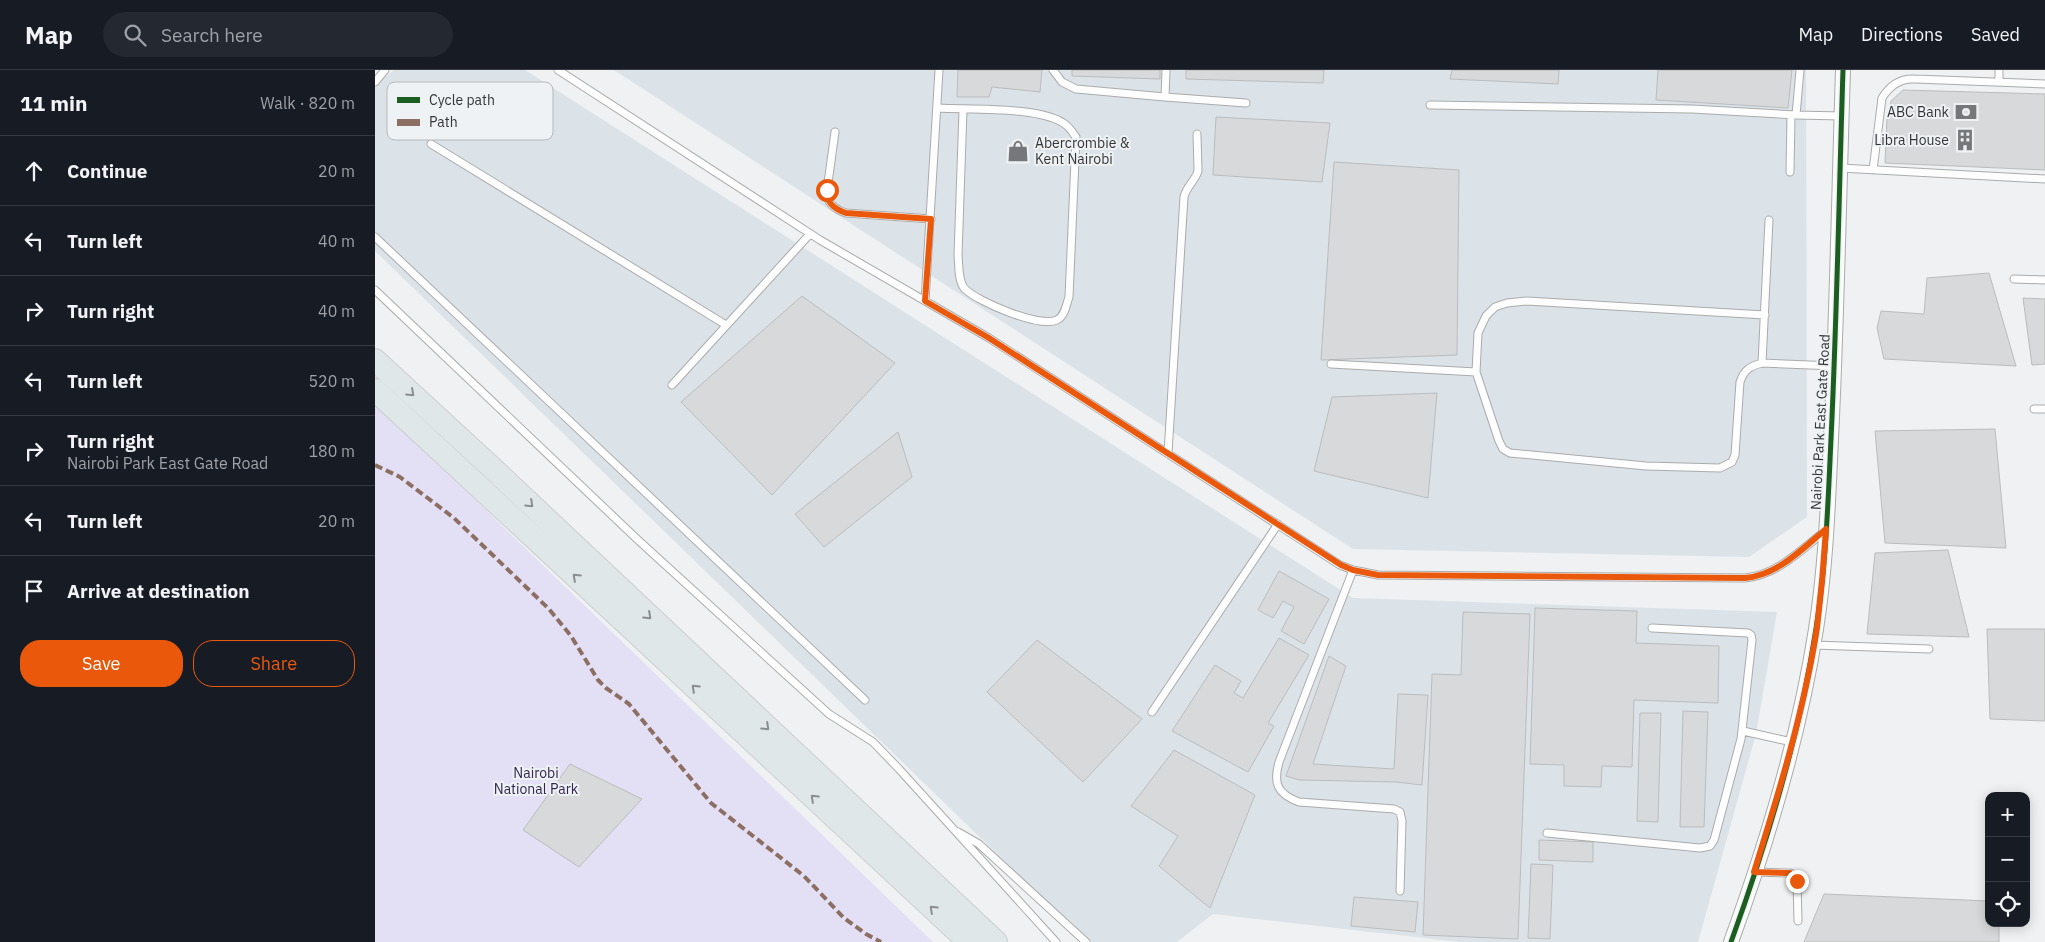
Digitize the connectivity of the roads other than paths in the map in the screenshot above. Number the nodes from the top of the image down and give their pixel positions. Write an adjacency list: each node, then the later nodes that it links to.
1 (385, 70): 10 (lane)
2 (558, 70): 28 (lane)
3 (939, 70): 15 (lane)
4 (1053, 70): 12 (lane)
5 (1166, 70): 12 (lane)
6 (1800, 70): 17 (lane)
7 (1843, 70): 18 (street, Nairobi Park East Gate Road)
8 (1999, 70): 9 (lane)
9 (1999, 81): 11 (lane); 23 (lane)
10 (375, 82)
11 (2045, 84)
12 (1165, 98): 13 (lane)
13 (1246, 103)
14 (1429, 105): 17 (lane)
15 (938, 108): 16 (lane); 26 (lane)
16 (963, 110): 16 (lane)
17 (1793, 115): 18 (lane); 24 (lane)
18 (1841, 116): 22 (street, Nairobi Park East Gate Road)
19 (835, 132): 26 (lane)
20 (1197, 134): 45 (lane)
21 (431, 144): 35 (lane)
22 (1840, 168): 23 (lane); 39 (street, Nairobi Park East Gate Road)
23 (1873, 170): 25 (lane)
24 (1790, 172)
25 (2045, 179)
26 (931, 219): 33 (lane)
27 (1769, 220): 34 (lane)
28 (810, 234): 33 (lane); 35 (lane)
29 (375, 238): 52 (lane)
30 (2014, 279): 31 (lane)
31 (2045, 280)
32 (375, 290): 56 (lane)
33 (925, 301): 45 (lane)
34 (1765, 315): 37 (lane); 40 (lane)
35 (726, 325): 41 (lane)
36 (375, 360): 62 (main road, one-way to 62)
37 (1762, 363): 39 (lane); 40 (lane)
38 (1331, 364): 40 (lane)
39 (1835, 366): 47 (street, Nairobi Park East Gate Road)
40 (1476, 372)
41 (672, 385)
42 (375, 390): 61 (main road, one-way to 42)
43 (2034, 409): 44 (lane)
44 (2045, 409)
45 (1168, 453): 46 (lane)
46 (1278, 524): 48 (lane); 53 (lane)
47 (1826, 529): 48 (lane); 50 (street, Nairobi Park East Gate Road)
48 (1353, 570): 59 (lane)
49 (1652, 628): 54 (lane)
50 (1814, 645): 51 (lane); 55 (street, Nairobi Park East Gate Road)
51 (1929, 649)
52 (865, 700)
53 (1152, 712)
54 (1743, 731): 55 (lane); 57 (lane)
55 (1792, 742): 58 (street, Nairobi Park East Gate Road)
56 (956, 831): 63 (lane); 64 (lane)
57 (1547, 833)
58 (1754, 872): 60 (lane); 65 (street, Nairobi Park East Gate Road)
59 (1400, 891)
60 (1797, 921)
61 (969, 942)
62 (996, 942)
63 (1056, 942)
64 (1086, 942)
65 (1731, 942)

